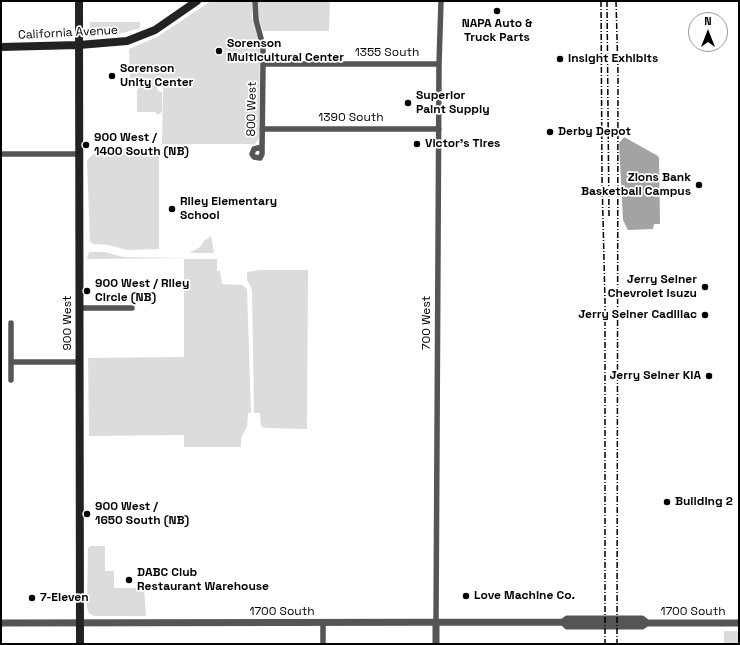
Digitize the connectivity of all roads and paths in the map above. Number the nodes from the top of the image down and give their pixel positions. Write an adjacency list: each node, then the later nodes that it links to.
1 (80, 1): 5 (main road, 900 West)
2 (197, 1): 5 (main road, California Avenue)
3 (255, 1): 7 (street, 800 West)
4 (441, 1): 8 (street, 700 West)
5 (79, 45): 6 (main road, California Avenue); 13 (main road, 900 West)
6 (1, 47)
7 (263, 64): 8 (street, 1355 South); 9 (street, 800 West)
8 (439, 64): 10 (street, 700 West)
9 (262, 128): 10 (street, 1390 South); 11 (street, 800 West)
10 (439, 128): 23 (street, 700 West)
11 (262, 147)
12 (1, 154): 13 (street)
13 (79, 154): 14 (main road, 900 West)
14 (79, 308): 15 (street); 18 (main road, 900 West)
15 (132, 308)
16 (11, 323): 17 (street)
17 (11, 362): 18 (street); 19 (street)
18 (80, 362): 21 (main road, 900 West)
19 (11, 380)
20 (1, 623): 21 (street, 1700 South)
21 (80, 623): 22 (street, 1700 South); 25 (main road, 900 West)
22 (323, 623): 23 (street, 1700 South); 26 (street)
23 (436, 623): 24 (street, 1700 South); 27 (street, 700 West)
24 (739, 623)
25 (80, 644)
26 (323, 644)
27 (436, 644)

